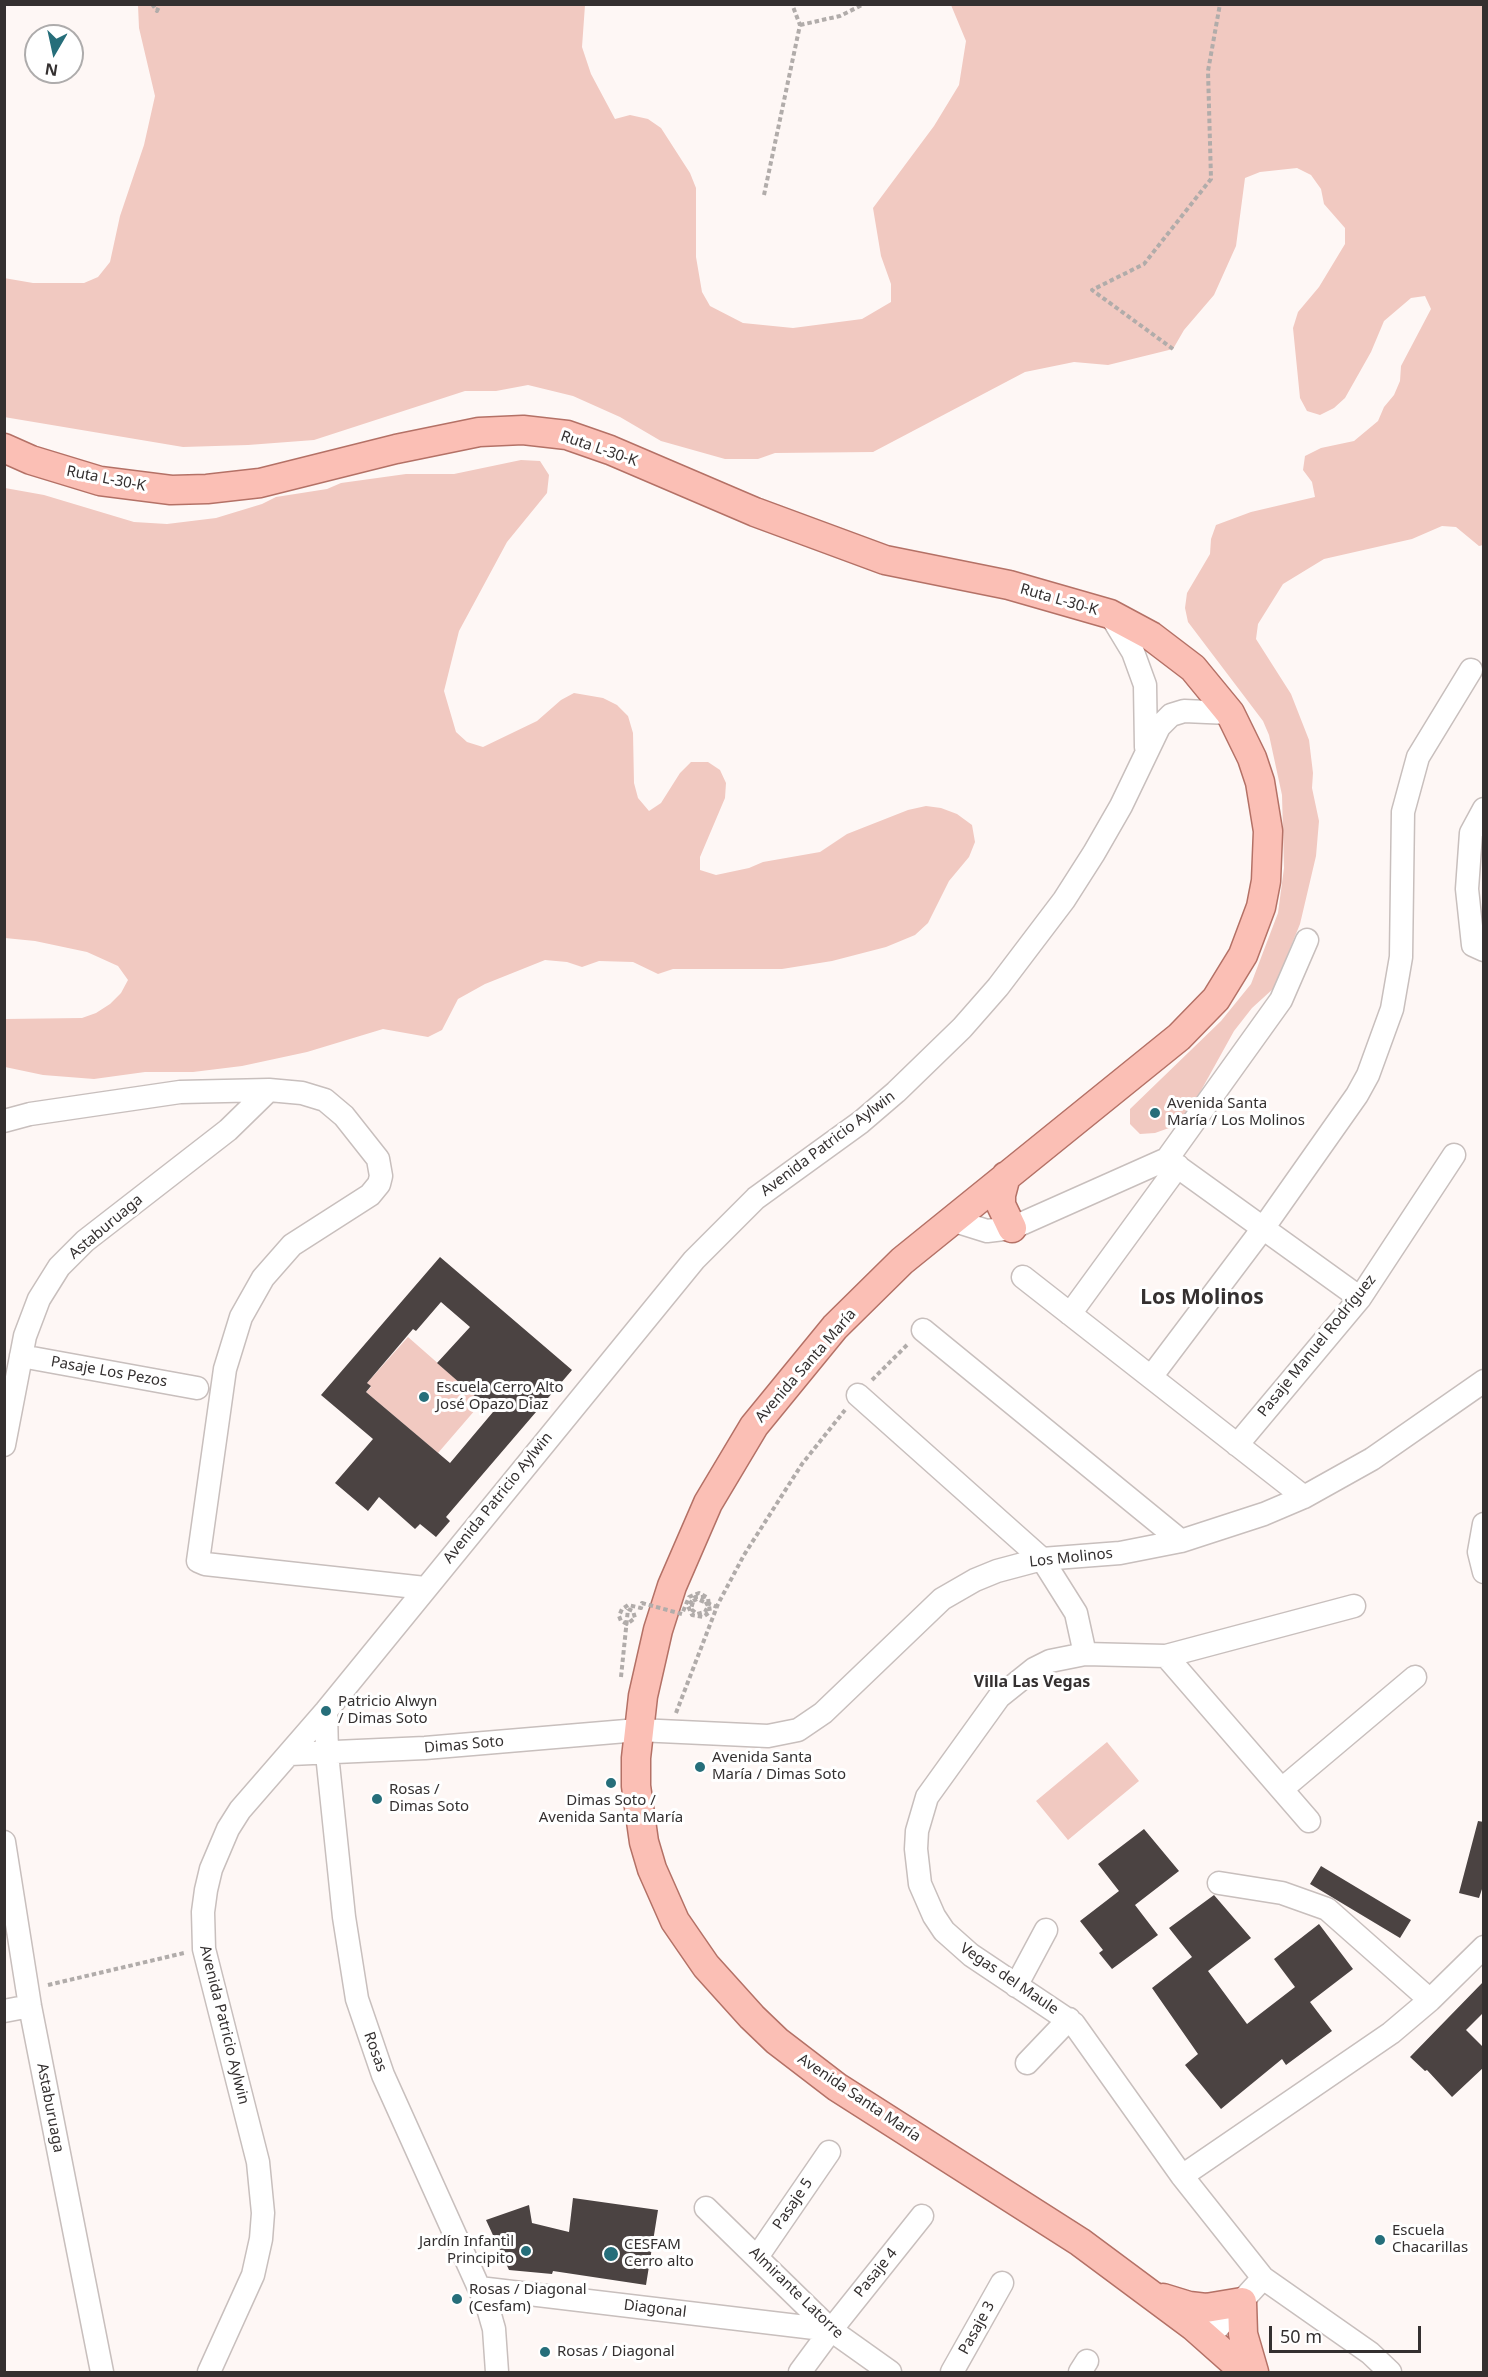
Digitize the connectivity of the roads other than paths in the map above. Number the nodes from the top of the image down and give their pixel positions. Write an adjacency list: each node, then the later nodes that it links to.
1 (4, 448): 2 (main road, Ruta L-30-K)
2 (1110, 614): 4 (main road, Avenida Santa María); 5 (street, Avenida Patricio Aylwin)
3 (1470, 670): 15 (street)
4 (1230, 713): 5 (street, Avenida Patricio Aylwin); 13 (main road, Avenida Santa María)
5 (1146, 757): 34 (street, Avenida Patricio Aylwin)
6 (1484, 809): 8 (street)
7 (1306, 940): 12 (street)
8 (1484, 950)
9 (269, 1090): 10 (street); 21 (street, Astaburuaga); 34 (street)
10 (4, 1121)
11 (1454, 1155): 18 (street, Pasaje Manuel Rodríguez)
12 (1172, 1162): 15 (street); 16 (street); 19 (street)
13 (1006, 1176): 14 (main road, Avenida Santa María); 16 (main road)
14 (955, 1221): 16 (street); 40 (main road, Avenida Santa María)
15 (1264, 1227): 18 (street); 22 (street)
16 (1012, 1228)
17 (1023, 1276): 19 (street)
18 (1359, 1298): 28 (street, Pasaje Manuel Rodríguez)
19 (1070, 1314): 22 (street)
20 (923, 1330): 31 (street)
21 (21, 1356): 24 (street, Astaburuaga); 25 (street, Pasaje Los Pezos)
22 (1151, 1377): 28 (street)
23 (1484, 1381): 29 (street, Los Molinos)
24 (10, 1384): 27 (street, Astaburuaga)
25 (197, 1388)
26 (858, 1395): 32 (street)
27 (4, 1445)
28 (1237, 1445): 29 (street)
29 (1304, 1497): 31 (street, Los Molinos)
30 (1484, 1524): 33 (street)
31 (1181, 1541): 32 (street, Los Molinos)
32 (1042, 1559): 36 (street); 40 (street, Los Molinos)
33 (1484, 1572)
34 (425, 1588): 39 (street, Avenida Patricio Aylwin)
35 (1354, 1606): 37 (street, Vegas del Maule)
36 (1085, 1654): 37 (street, Vegas del Maule); 49 (street, Vegas del Maule)
37 (1166, 1656): 43 (street)
38 (1414, 1677): 43 (street)
39 (326, 1711): 41 (street, Avenida Patricio Aylwin); 42 (street, Rosas)
40 (638, 1730): 42 (street, Dimas Soto); 63 (main road, Avenida Santa María)
41 (290, 1754): 42 (street, Dimas Soto); 68 (street, Avenida Patricio Aylwin)
42 (327, 1754): 62 (street, Rosas)
43 (1282, 1789): 44 (street)
44 (1309, 1821)
45 (4, 1842): 50 (street, Astaburuaga)
46 (1219, 1883): 51 (street)
47 (1046, 1930): 49 (street)
48 (1484, 1947): 51 (street)
49 (1016, 1986): 53 (street, Vegas del Maule)
50 (28, 1998): 52 (street); 67 (street, Astaburuaga)
51 (1430, 2000): 56 (street)
52 (4, 2011)
53 (1069, 2019): 54 (street); 56 (street, Vegas del Maule)
54 (1027, 2063)
55 (829, 2152): 59 (street, Pasaje 5)
56 (1182, 2176): 60 (street, Vegas del Maule)
57 (706, 2208): 59 (street, Almirante Latorre)
58 (922, 2216): 65 (street, Pasaje 4)
59 (758, 2257): 65 (street, Almirante Latorre)
60 (1263, 2278): 64 (street); 75 (street, Vegas del Maule)
61 (1002, 2283): 72 (street, Pasaje 3)
62 (479, 2288): 65 (street, Diagonal); 69 (street, Rosas)
63 (1142, 2288): 64 (main road); 66 (main road, Avenida Santa María)
64 (1242, 2302): 66 (street); 74 (main road)
65 (831, 2330): 70 (street, Pasaje 4); 71 (street, Almirante Latorre)
66 (1208, 2338): 73 (main road, Avenida Santa María)
67 (102, 2373)
68 (209, 2373)
69 (497, 2373)
70 (800, 2373)
71 (890, 2373)
72 (952, 2373)
73 (1245, 2373)
74 (1254, 2373)
75 (1390, 2373)

